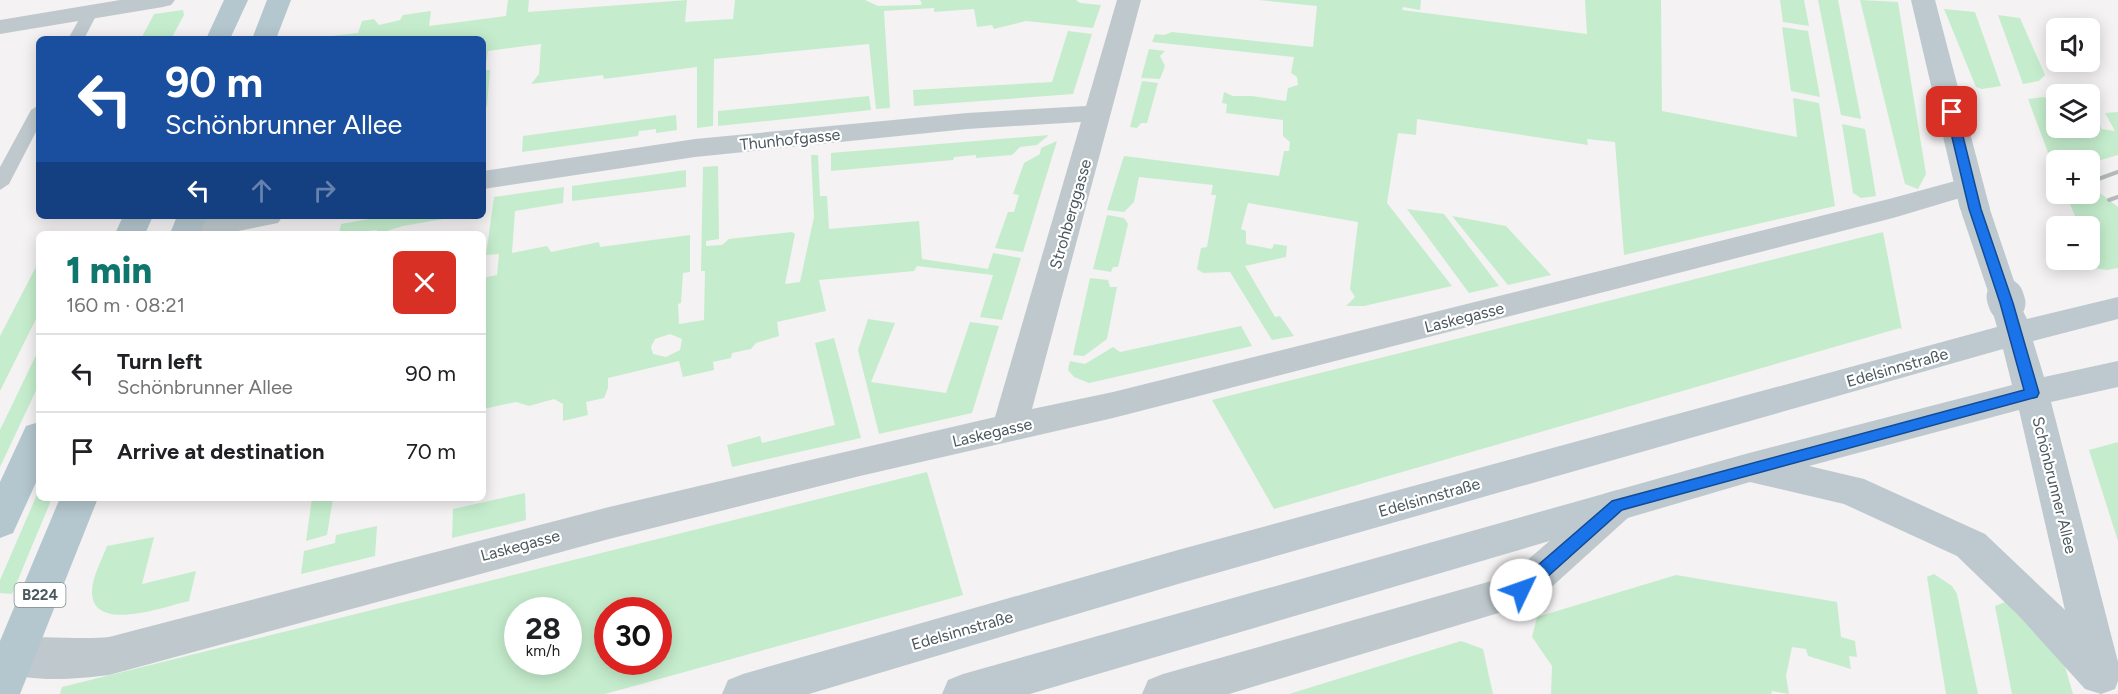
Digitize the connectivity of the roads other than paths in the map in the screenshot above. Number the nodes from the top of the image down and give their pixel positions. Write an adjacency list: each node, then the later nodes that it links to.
1 (163, 0): 6 (street)
2 (236, 0): 9 (main road)
3 (279, 0): 10 (main road)
4 (1129, 0): 11 (street, Strohberggasse)
5 (1923, 0): 15 (main road, Schönbrunner Allee)
6 (90, 12): 7 (street); 8 (lane)
7 (0, 27)
8 (78, 36)
9 (219, 36)
10 (265, 36)
11 (1098, 113): 13 (street, Thunhofgasse); 22 (street, Strohberggasse)
12 (36, 116): 14 (lane)
13 (486, 180)
14 (0, 184)
15 (1972, 197): 19 (main road, Schönbrunner Allee, bridge); 22 (street, Laskegasse)
16 (246, 219): 17 (street)
17 (187, 227)
18 (2118, 309): 19 (main road, Edelsinnstraße)
19 (2011, 318): 21 (main road, Schönbrunner Allee); 30 (main road, Edelsinnstraße)
20 (2118, 374): 21 (main road)
21 (2032, 393): 24 (main road); 29 (main road, Schönbrunner Allee)
22 (1010, 427): 28 (street, Laskegasse)
23 (36, 443): 27 (main road)
24 (1749, 468): 26 (main road); 29 (main road)
25 (78, 501): 28 (main road, B224)
26 (1617, 505): 31 (main road); 32 (street)
27 (0, 522)
28 (6, 674)
29 (2108, 683)
30 (742, 694)
31 (963, 694)
32 (1163, 694)

